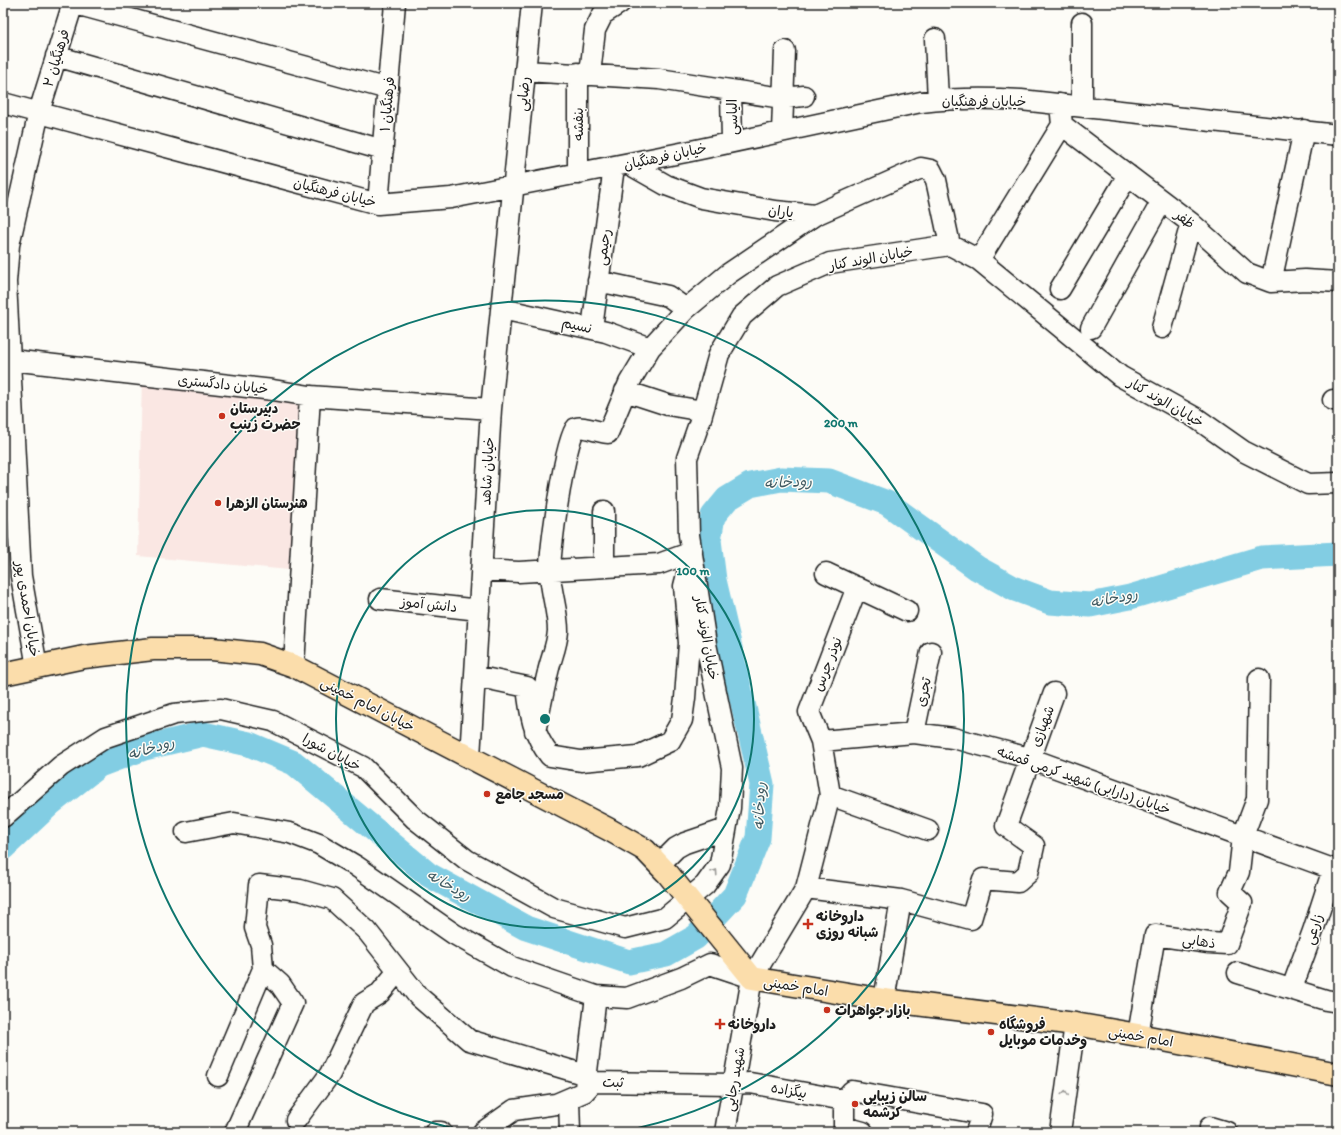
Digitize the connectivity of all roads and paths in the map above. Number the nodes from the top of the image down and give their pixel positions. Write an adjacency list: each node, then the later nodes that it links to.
1 (72, 3): 8 (street, فرهنگیان ۲); 11 (street)
2 (395, 3): 11 (street, فرهنگیان ۱)
3 (532, 3): 9 (street, رضایی)
4 (620, 3): 10 (street, بنفشه)
5 (1082, 23): 18 (street)
6 (935, 39): 15 (street)
7 (785, 51): 14 (street)
8 (56, 56): 19 (street, فرهنگیان ۲); 25 (street)
9 (525, 71): 10 (street); 29 (street, رضایی)
10 (584, 74): 12 (street); 27 (street, بنفشه)
11 (388, 89): 25 (street, فرهنگیان ۱)
12 (731, 91): 14 (street); 24 (street, الیاسی)
13 (804, 96): 14 (street)
14 (782, 98): 22 (street)
15 (938, 100): 17 (street, خیابان فرهنگیان); 22 (street, خیابان فرهنگیان)
16 (3, 103): 19 (street, خیابان فرهنگیان)
17 (1060, 104): 18 (street, خیابان فرهنگیان); 20 (street)
18 (1082, 106): 21 (street, خیابان فرهنگیان)
19 (39, 112): 31 (street, خیابان فرهنگیان); 46 (street, فرهنگیان ۲)
20 (1062, 125): 28 (street, ظفر); 35 (street)
21 (1304, 130): 23 (street, خیابان فرهنگیان); 37 (street)
22 (782, 131): 24 (street, خیابان فرهنگیان)
23 (1338, 135)
24 (732, 142): 26 (street, خیابان فرهنگیان)
25 (383, 150): 31 (street, فرهنگیان ۱)
26 (621, 165): 27 (street, خیابان فرهنگیان); 32 (street, یاران); 36 (street, رحیمی)
27 (578, 174): 29 (street, خیابان فرهنگیان)
28 (1128, 175): 30 (street, ظفر); 39 (street)
29 (515, 186): 31 (street, خیابان فرهنگیان); 40 (street, خیابان شاهد)
30 (1162, 201): 33 (street, ظفر); 43 (street)
31 (378, 204)
32 (815, 215): 34 (street, یاران); 41 (street)
33 (1191, 223): 37 (street, ظفر); 44 (street)
34 (950, 245): 35 (street, خیابان الوند کنار); 50 (street, خیابان الوند کنار)
35 (980, 260): 51 (street, خیابان الوند کنار)
36 (598, 281): 41 (street); 42 (street, رحیمی)
37 (1271, 282): 38 (street, ظفر)
38 (1338, 282)
39 (1060, 289)
40 (502, 309): 42 (street, نسیم); 49 (street, خیابان شاهد)
41 (686, 309): 45 (street)
42 (592, 328): 45 (street, نسیم)
43 (1091, 328)
44 (1162, 328)
45 (650, 348): 47 (street)
46 (7, 360): 48 (street, خیابان دادگستری); 64 (street, خیابان احمدی پور)
47 (626, 391): 50 (street); 56 (street)
48 (310, 396): 49 (street, خیابان دادگستری); 63 (street)
49 (491, 408): 55 (street, خیابان شاهد)
50 (703, 410): 53 (street, خیابان الوند کنار)
51 (1338, 482)
52 (604, 511): 54 (street)
53 (692, 552): 54 (street); 69 (street); 76 (street, خیابان الوند کنار)
54 (604, 567): 56 (street)
55 (481, 570): 56 (street); 60 (street, خیابان شاهد)
56 (550, 570): 69 (street)
57 (826, 573): 58 (street)
58 (857, 587): 61 (street); 71 (street, نوذر چرس)
59 (380, 599): 60 (street, دانش آموز)
60 (479, 610): 66 (street, خیابان شاهد)
61 (907, 611)
62 (931, 652): 70 (street, تجری)
63 (294, 666): 64 (main road, خیابان امام خمینی); 72 (main road, خیابان امام خمینی)
64 (37, 667): 65 (main road, خیابان امام خمینی)
65 (3, 674)
66 (475, 676): 69 (street); 72 (street, خیابان شاهد)
67 (1259, 679): 79 (street)
68 (1054, 693): 73 (street, شهبازی)
69 (535, 731)
70 (914, 733): 71 (street, خیابان (دارابی) شهید کرمی قمشه); 73 (street, خیابان (دارابی) شهید کرمی قمشه)
71 (820, 741): 74 (street, نوذر چرس)
72 (470, 757): 80 (main road, خیابان امام خمینی)
73 (1029, 758): 79 (street, خیابان (دارابی) شهید کرمی قمشه); 83 (street, شهبازی)
74 (830, 795): 77 (street); 82 (street)
75 (3, 817): 84 (street, خیابان شورا)
76 (726, 829): 80 (street); 84 (street, خیابان الوند کنار, one-way to 76)
77 (928, 830)
78 (186, 832): 90 (street)
79 (1243, 836): 81 (street, خیابان (دارابی) شهید کرمی قمشه); 94 (street, ذهابی)
80 (659, 865): 84 (main road, خیابان امام خمینی)
81 (1336, 870): 89 (street, زارعی)
82 (806, 888): 83 (street); 88 (street)
83 (901, 900): 91 (street)
84 (693, 906): 88 (main road, خیابان امام خمینی)
85 (263, 969): 86 (street); 96 (street); 103 (street)
86 (398, 971): 98 (street); 100 (street)
87 (1238, 973): 89 (street)
88 (752, 978): 90 (street); 91 (main road, امام خمینی); 97 (street, شهید رجایی)
89 (1292, 988): 92 (street)
90 (596, 996): 98 (street)
91 (884, 1000): 93 (main road, امام خمینی)
92 (1338, 1002)
93 (1075, 1024): 94 (main road, امام خمینی); 109 (street, one-way to 93)
94 (1138, 1035): 95 (main road, امام خمینی)
95 (1338, 1074)
96 (218, 1076)
97 (733, 1084): 98 (street, ثبت); 99 (street, بیگزاده); 107 (street, شهید رجایی)
98 (580, 1088): 101 (street, ثبت); 106 (street)
99 (844, 1100): 102 (street); 108 (street)
100 (296, 1120)
101 (493, 1129)
102 (851, 1130)
103 (235, 1132)
104 (435, 1132): 105 (street)
105 (442, 1132)
106 (570, 1132)
107 (725, 1132)
108 (976, 1132)
109 (1060, 1132)

